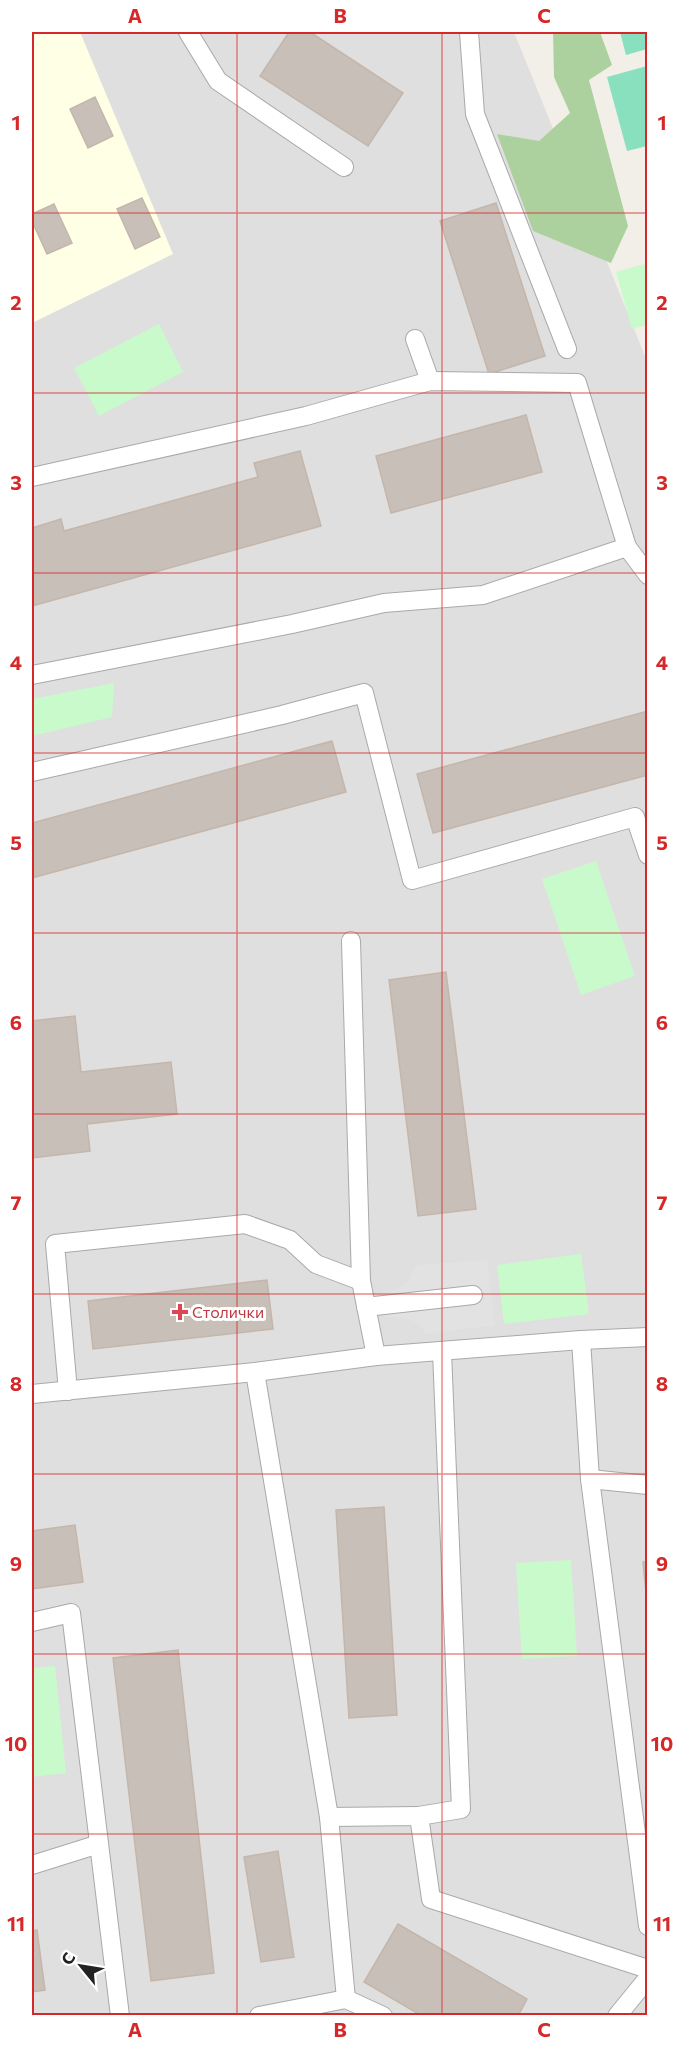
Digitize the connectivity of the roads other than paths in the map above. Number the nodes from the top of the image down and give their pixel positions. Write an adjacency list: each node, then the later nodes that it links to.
1 (188, 32): 3 (lane)
2 (469, 32): 5 (lane)
3 (344, 166)
4 (415, 339): 6 (lane)
5 (567, 349)
6 (430, 381): 7 (lane); 8 (lane)
7 (32, 477)
8 (627, 547): 9 (lane); 10 (lane)
9 (648, 575)
10 (33, 669)
11 (32, 772): 12 (lane)
12 (641, 813): 13 (lane)
13 (648, 855)
14 (351, 941): 15 (lane)
15 (361, 1281): 17 (lane); 23 (lane)
16 (473, 1295): 17 (lane)
17 (366, 1306): 21 (lane)
18 (648, 1338): 19 (lane)
19 (582, 1340): 20 (lane); 25 (lane)
20 (442, 1352): 21 (lane); 29 (lane)
21 (376, 1356): 22 (lane)
22 (255, 1372): 23 (lane); 28 (lane)
23 (68, 1391): 24 (lane)
24 (32, 1394)
25 (590, 1479): 26 (lane); 32 (lane)
26 (648, 1485)
27 (32, 1622): 30 (lane)
28 (329, 1816): 29 (lane); 35 (lane)
29 (419, 1816): 33 (lane)
30 (99, 1844): 31 (lane); 36 (lane)
31 (32, 1865)
32 (648, 1926)
33 (648, 1969)
34 (648, 1978): 39 (lane)
35 (346, 1999): 37 (lane); 38 (lane)
36 (120, 2016)
37 (259, 2016)
38 (383, 2016)
39 (617, 2016)

